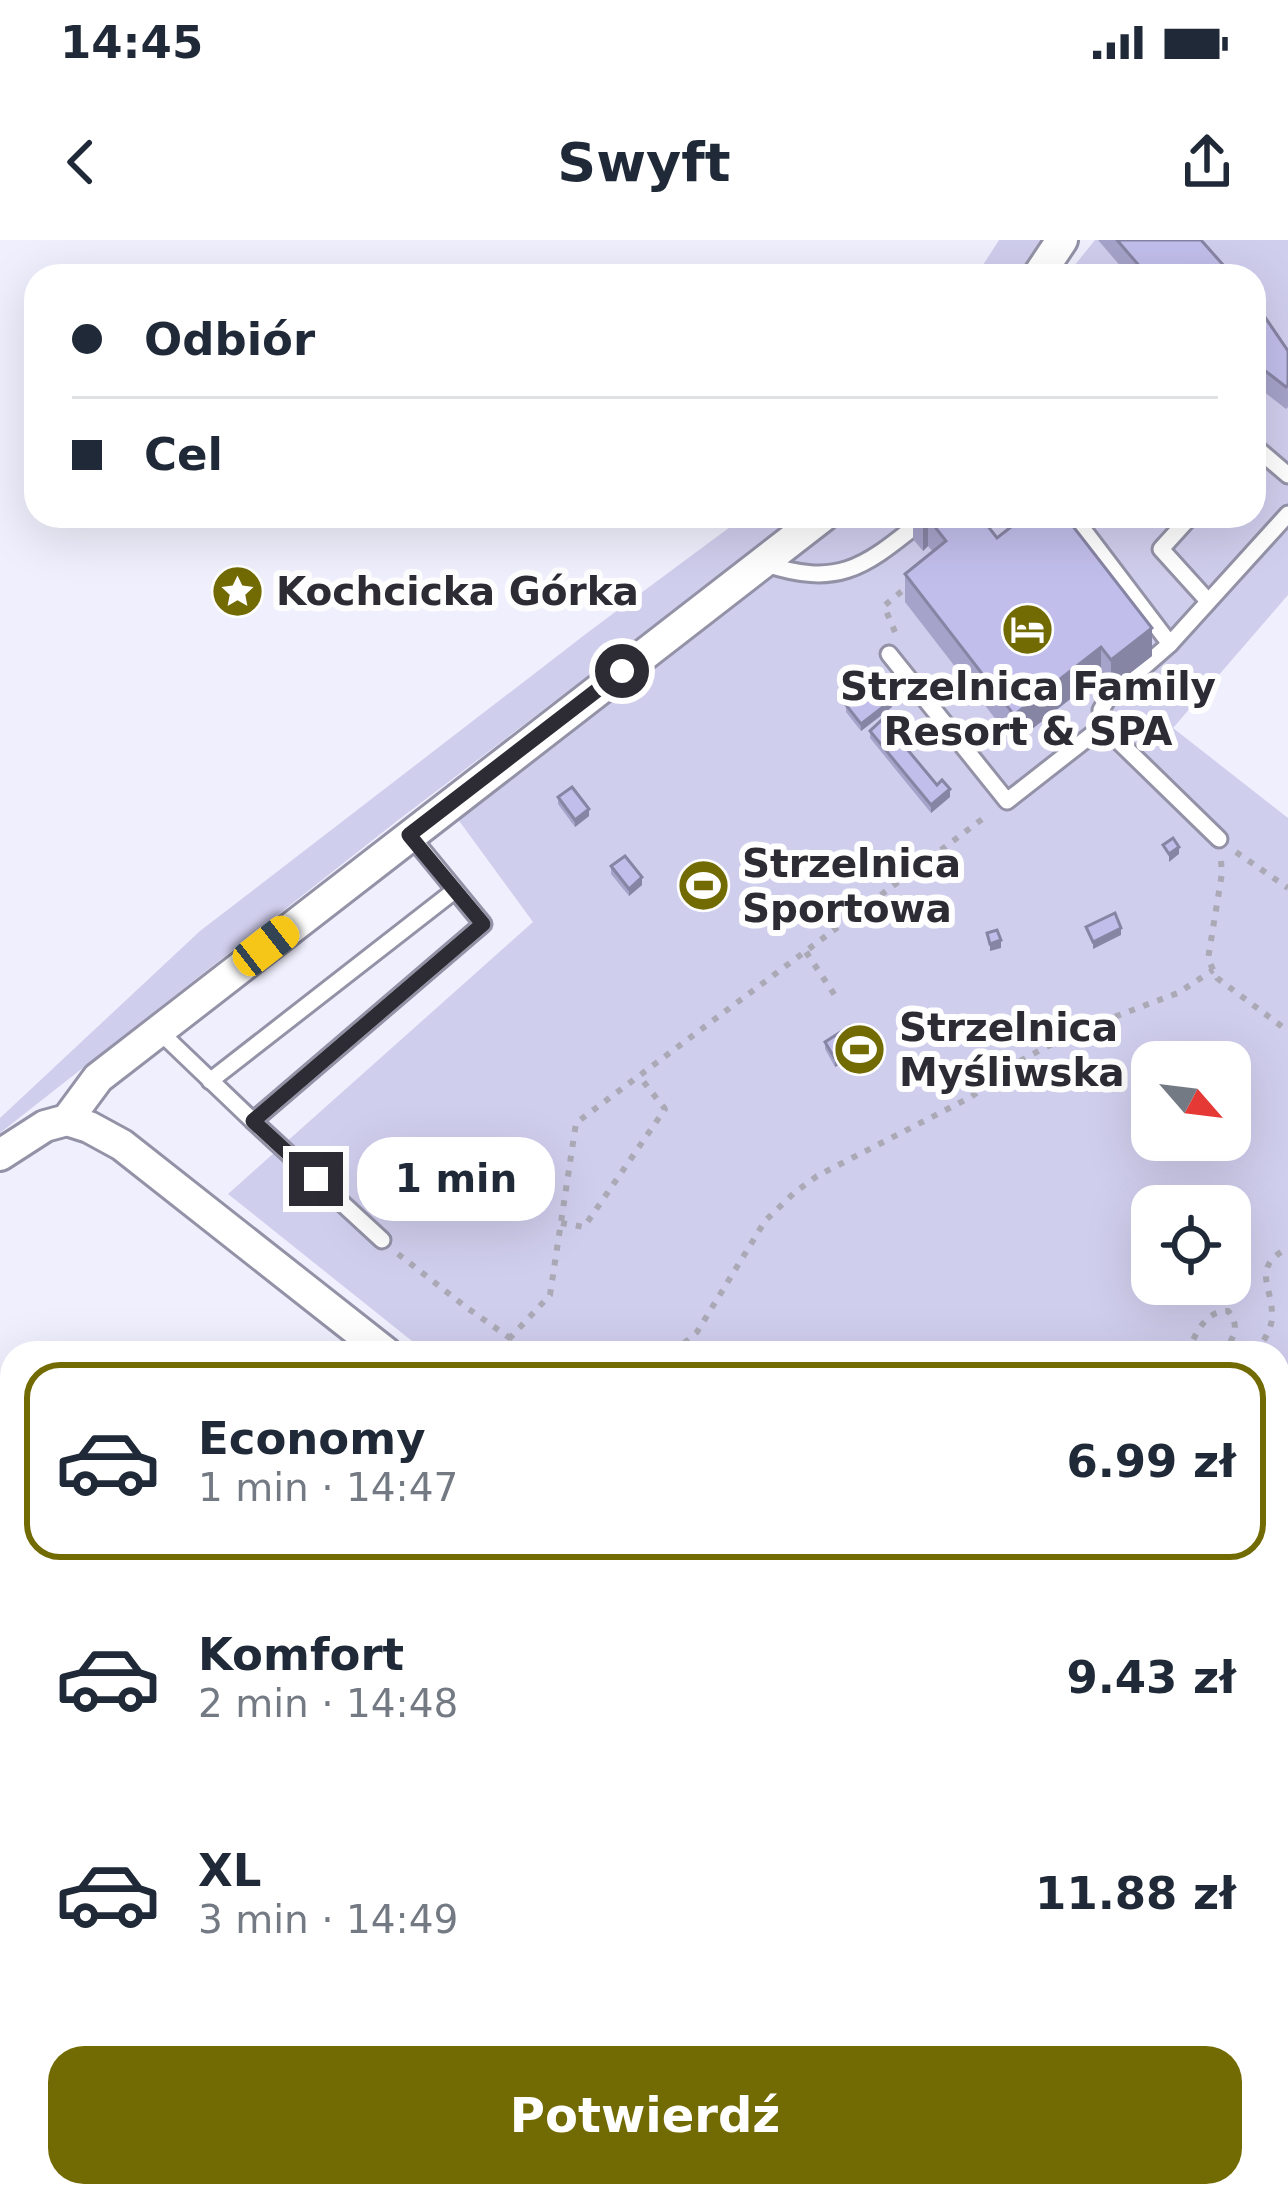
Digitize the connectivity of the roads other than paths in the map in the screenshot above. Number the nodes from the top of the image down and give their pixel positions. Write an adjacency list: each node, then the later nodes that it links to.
1 (1288, 514): 7 (lane)
2 (808, 528): 6 (street)
3 (913, 528): 6 (lane)
4 (1082, 528): 8 (lane)
5 (1180, 528): 7 (lane)
6 (763, 563): 11 (street)
7 (1208, 602): 8 (lane)
8 (1170, 644): 10 (lane)
9 (889, 654): 10 (lane)
10 (1103, 726): 12 (lane)
11 (409, 835): 13 (lane); 14 (street)
12 (1219, 839)
13 (454, 891): 15 (lane); 17 (lane)
14 (158, 1030): 15 (lane); 16 (street)
15 (210, 1081): 17 (lane)
16 (67, 1120): 18 (street); 20 (street)
17 (253, 1121): 19 (lane)
18 (0, 1155)
19 (382, 1240)
20 (371, 1341)

